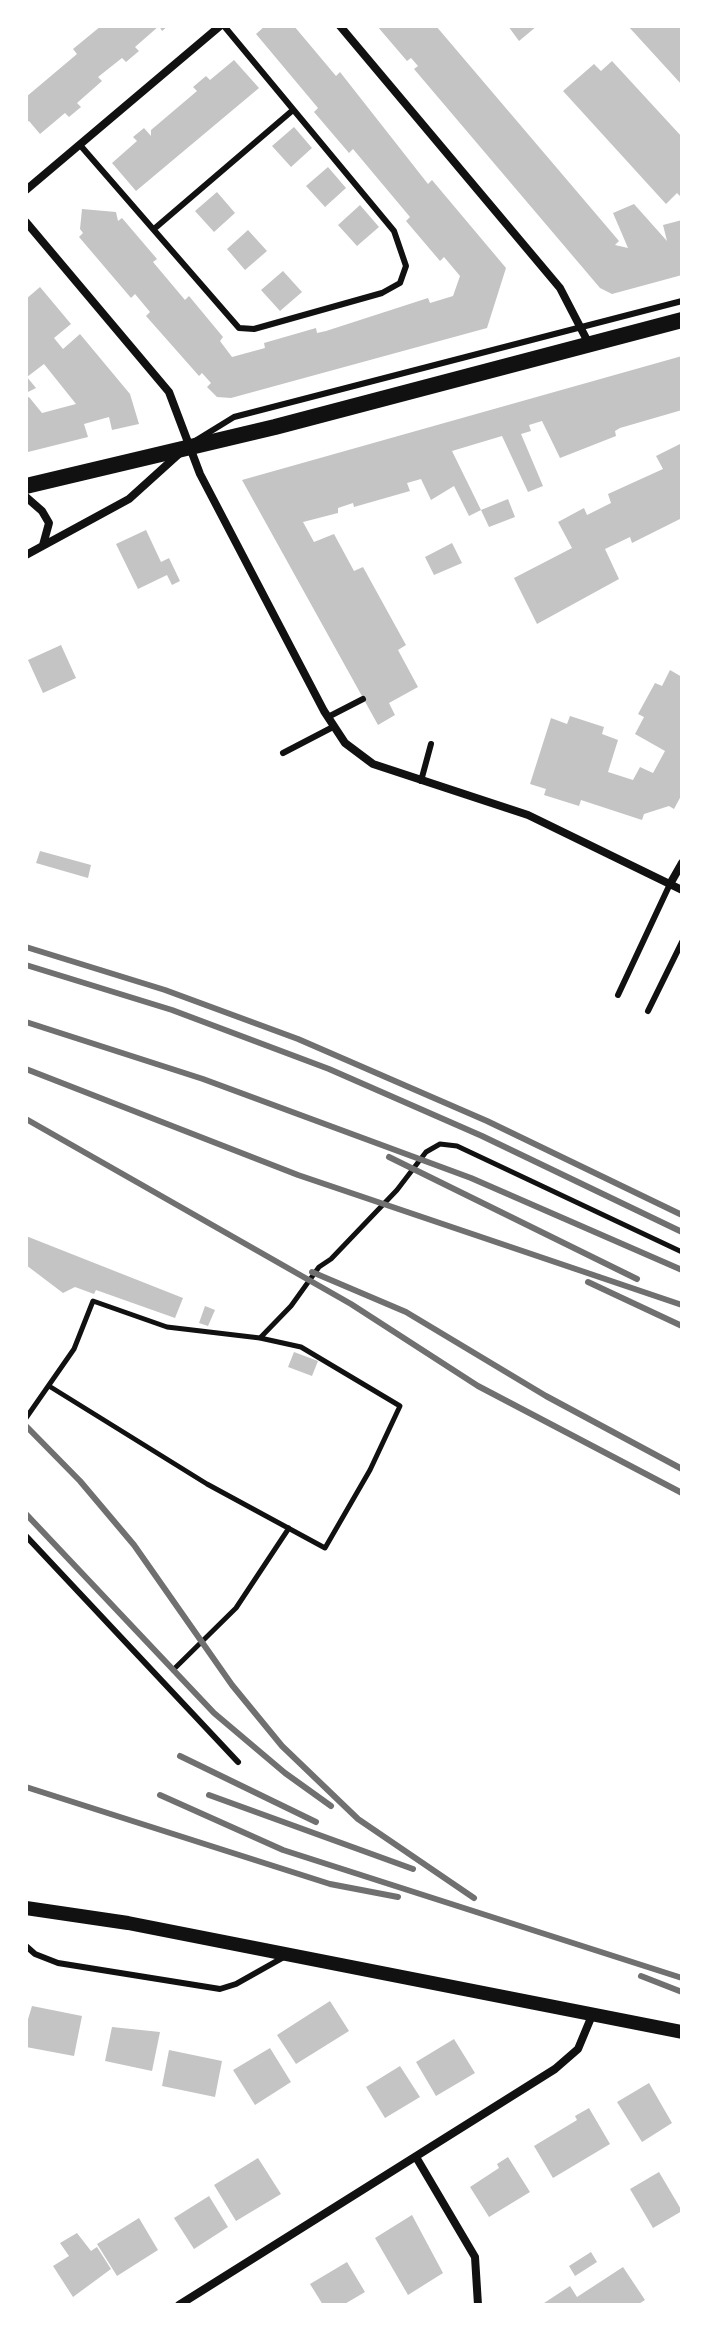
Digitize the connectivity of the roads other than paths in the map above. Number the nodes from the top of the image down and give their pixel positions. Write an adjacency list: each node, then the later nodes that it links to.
1 (222, 26): 3 (lane); 4 (street)
2 (340, 26): 10 (street)
3 (293, 110): 7 (lane); 7 (lane)
4 (80, 145): 5 (street); 7 (lane)
5 (26, 190)
6 (26, 222): 12 (street)
7 (154, 229)
8 (682, 301): 10 (lane)
9 (682, 320): 11 (main road)
10 (583, 327): 11 (street); 12 (lane)
11 (589, 344): 12 (main road)
12 (187, 447): 13 (main road); 15 (street); 18 (street)
13 (26, 486)
14 (26, 497): 15 (street)
15 (43, 545): 16 (street)
16 (26, 555)
17 (363, 699): 18 (lane)
18 (328, 717): 19 (street)
19 (333, 727): 21 (lane); 22 (street)
20 (431, 744): 22 (lane)
21 (283, 753)
22 (421, 781): 24 (street)
23 (682, 863): 24 (street)
24 (670, 884): 25 (street); 27 (lane)
25 (682, 890)
26 (682, 942): 28 (lane)
27 (618, 995)
28 (648, 1011)
29 (26, 1536): 30 (lane)
30 (238, 1762)
31 (26, 1908): 33 (street)
32 (26, 1946): 33 (lane)
33 (288, 1954): 34 (street)
34 (594, 2013): 35 (street); 36 (street)
35 (682, 2032)
36 (416, 2157): 37 (street); 38 (street)
37 (179, 2305)
38 (478, 2305)

